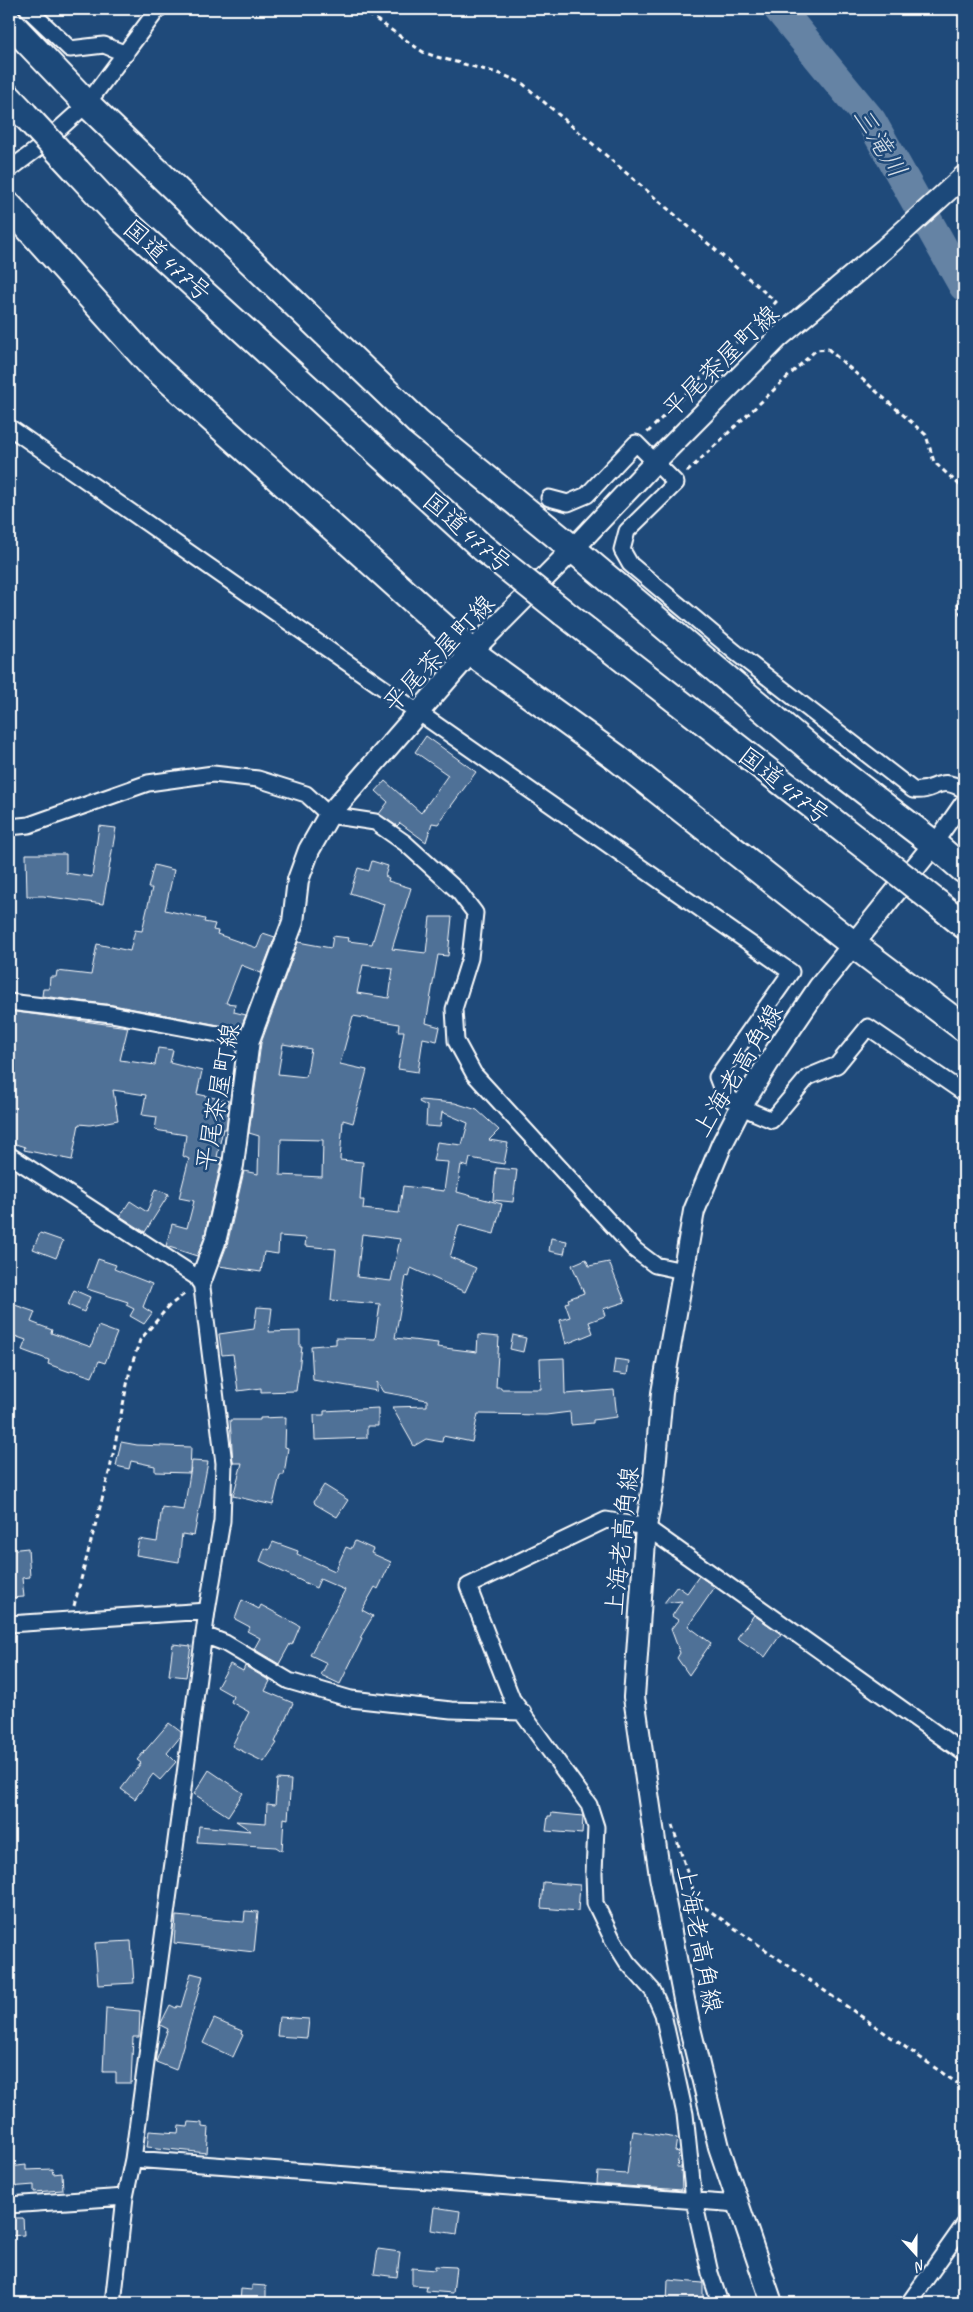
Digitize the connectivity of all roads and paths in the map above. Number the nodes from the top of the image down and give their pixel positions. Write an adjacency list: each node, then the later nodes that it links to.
1 (28, 9): 5 (street)
2 (158, 9): 5 (street)
3 (360, 9): 12 (path)
4 (9, 22): 6 (highway)
5 (126, 54): 6 (street)
6 (87, 104): 8 (street); 17 (highway)
7 (17, 107): 28 (highway, 国道477号, bridge)
8 (9, 170)
9 (964, 176): 13 (main road, 平尾茶屋町線)
10 (9, 206): 20 (highway)
11 (9, 427): 21 (street)
12 (636, 443): 13 (street); 16 (street)
13 (656, 461): 14 (street); 17 (main road, 平尾茶屋町線)
14 (676, 483): 15 (path); 22 (street)
15 (964, 489)
16 (549, 498)
17 (573, 549): 20 (main road, 平尾茶屋町線); 26 (highway)
18 (964, 586): 19 (path)
19 (964, 619)
20 (471, 652): 21 (main road, 平尾茶屋町線); 29 (highway)
21 (418, 712): 24 (main road, 平尾茶屋町線); 34 (street)
22 (964, 790)
23 (964, 801): 26 (street)
24 (329, 814): 25 (street); 32 (main road, 平尾茶屋町線); 36 (street)
25 (9, 827)
26 (934, 844): 27 (highway); 29 (main road, 上海老高角線)
27 (964, 870)
28 (964, 925)
29 (854, 945): 31 (highway); 34 (main road, 上海老高角線)
30 (9, 1002): 32 (street)
31 (964, 1028)
32 (248, 1040): 37 (main road, 平尾茶屋町線)
33 (964, 1093): 34 (street)
34 (740, 1107): 36 (main road, 上海老高角線)
35 (9, 1156): 37 (street)
36 (683, 1271): 38 (main road, 上海老高角線)
37 (201, 1280): 39 (street); 40 (path)
38 (646, 1527): 43 (street); 44 (street); 50 (main road, 上海老高角線)
39 (206, 1612): 40 (street); 42 (street)
40 (70, 1620): 41 (street)
41 (9, 1624)
42 (204, 1635): 43 (street); 47 (street)
43 (523, 1712): 49 (street)
44 (964, 1753)
45 (670, 1817): 46 (path)
46 (964, 2088)
47 (133, 2159): 48 (street); 49 (street)
48 (125, 2197): 51 (street); 53 (street)
49 (694, 2201): 50 (street); 54 (street)
50 (738, 2204): 55 (main road, 上海老高角線)
51 (9, 2205)
52 (964, 2225): 56 (street)
53 (113, 2303)
54 (720, 2303)
55 (772, 2303)
56 (909, 2303)

